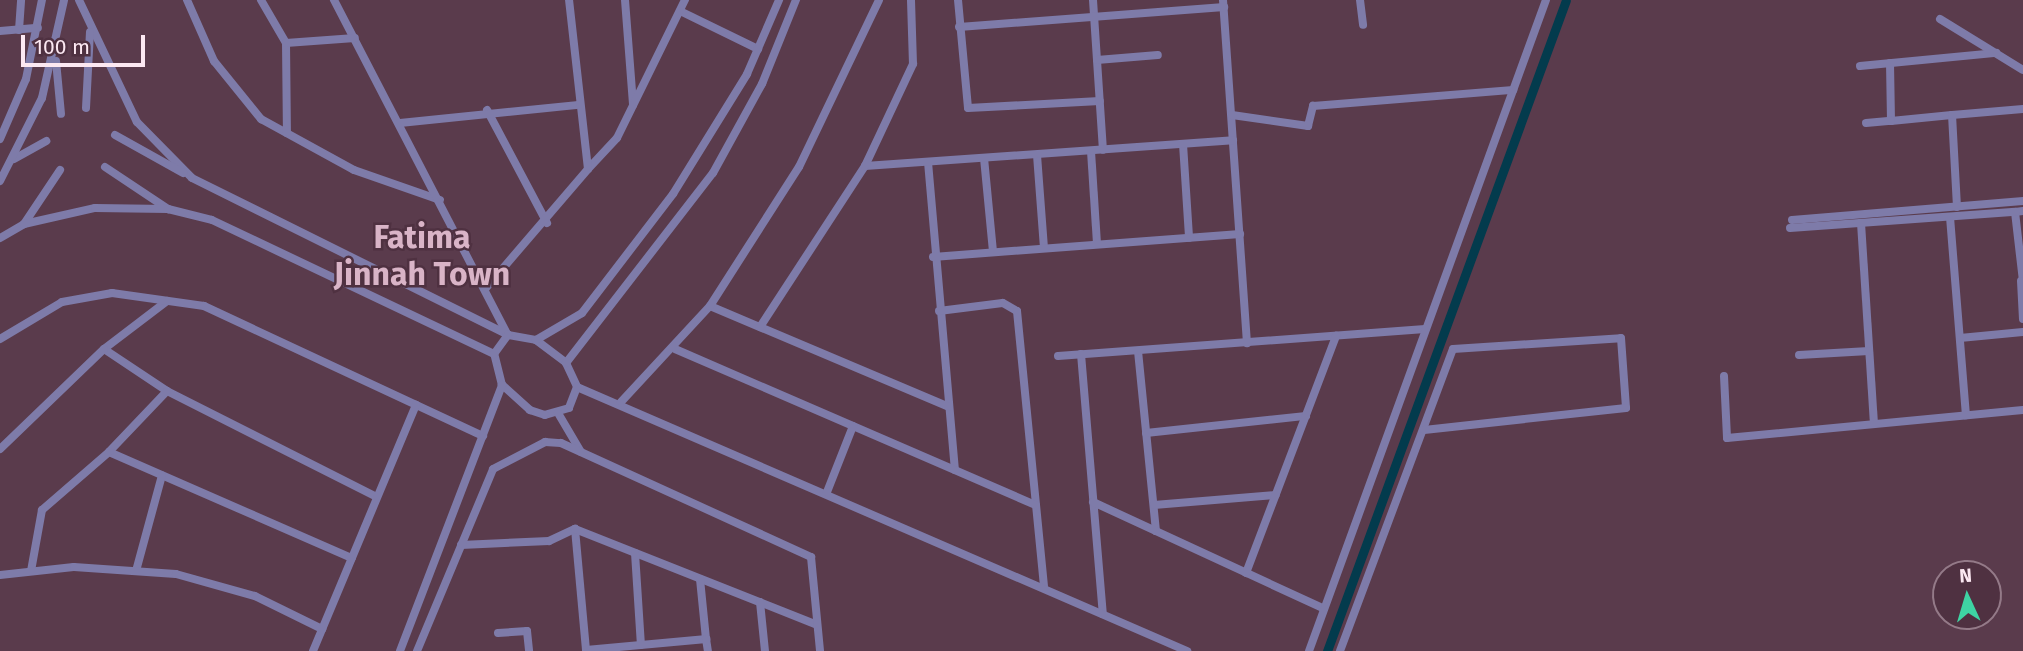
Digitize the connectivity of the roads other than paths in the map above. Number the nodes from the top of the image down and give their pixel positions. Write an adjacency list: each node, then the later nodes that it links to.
1 (21, 0): 27 (street)
2 (42, 0): 25 (street)
3 (64, 0): 33 (street)
4 (79, 0): 26 (street)
5 (187, 0): 52 (street)
6 (261, 0): 30 (street)
7 (334, 0): 29 (street)
8 (569, 0): 41 (street)
9 (625, 0): 42 (street)
10 (685, 0): 20 (street)
11 (779, 0): 31 (street)
12 (796, 0): 109 (street)
13 (879, 0): 89 (street)
14 (911, 0): 64 (street)
15 (957, 0): 24 (street)
16 (1093, 0): 21 (street)
17 (1360, 0): 23 (street)
18 (1546, 0): 39 (street)
19 (1224, 4): 21 (street); 47 (street)
20 (680, 10): 31 (street); 42 (street)
21 (1094, 17): 24 (street); 35 (street)
22 (1940, 19): 32 (street)
23 (1363, 25)
24 (959, 27): 40 (street)
25 (38, 28): 27 (street); 54 (street)
26 (91, 29): 43 (street); 68 (street)
27 (19, 30): 28 (street)
28 (0, 31)
29 (355, 38): 30 (street); 50 (street)
30 (286, 43): 52 (street)
31 (758, 49): 99 (street)
32 (1996, 53): 36 (street); 38 (street)
33 (55, 55): 46 (street); 62 (street)
34 (1158, 55): 35 (street)
35 (1097, 60): 40 (street)
36 (1890, 63): 37 (street); 49 (street)
37 (1860, 66)
38 (2023, 70)
39 (1513, 90): 47 (street); 93 (street)
40 (1100, 100): 58 (street)
41 (576, 105): 45 (street); 66 (street)
42 (633, 105): 66 (street)
43 (86, 108)
44 (2023, 109): 48 (street)
45 (487, 110): 50 (street); 76 (street)
46 (61, 114)
47 (1232, 115): 55 (street)
48 (1952, 116): 49 (street); 72 (street)
49 (1891, 121): 51 (street)
50 (400, 123): 70 (street)
51 (1866, 123)
52 (287, 133): 70 (street)
53 (115, 135): 68 (street)
54 (0, 139)
55 (1233, 140): 57 (street); 79 (street)
56 (46, 141): 62 (street)
57 (1183, 144): 58 (street); 81 (street)
58 (1103, 150): 59 (street)
59 (1091, 151): 60 (street); 82 (street)
60 (1037, 155): 61 (street); 83 (street)
61 (984, 158): 63 (street); 84 (street)
62 (13, 159): 69 (street)
63 (928, 162): 64 (street); 85 (street)
64 (864, 166): 92 (street)
65 (105, 167): 73 (street)
66 (588, 169): 76 (street)
67 (60, 170): 78 (street)
68 (192, 178): 95 (street)
69 (0, 181)
70 (440, 200): 87 (street)
71 (2023, 201): 72 (street)
72 (1956, 207): 77 (street)
73 (168, 209): 78 (street); 105 (street)
74 (2019, 212): 75 (street); 86 (street)
75 (1950, 216): 77 (street); 97 (street)
76 (547, 223): 87 (street)
77 (1861, 223): 104 (street)
78 (24, 224): 80 (street)
79 (1240, 234): 81 (street); 100 (street)
80 (0, 237)
81 (1189, 238): 82 (street)
82 (1097, 244): 83 (street)
83 (1044, 248): 84 (street)
84 (993, 252): 85 (street)
85 (933, 257): 90 (street)
86 (2022, 281): 91 (street)
87 (486, 288): 95 (street)
88 (167, 301): 98 (street); 101 (street); 115 (street)
89 (710, 306): 92 (street); 102 (street)
90 (939, 311): 116 (street); 135 (street)
91 (2023, 319)
92 (760, 327): 116 (street)
93 (1425, 329): 96 (street); 149 (street)
94 (2023, 332): 97 (street)
95 (508, 335): 99 (street); 105 (street)
96 (1336, 336): 100 (street); 120 (street)
97 (1960, 338): 119 (street)
98 (0, 339)
99 (536, 340): 109 (street)
100 (1247, 343): 103 (street)
101 (104, 349): 113 (street); 126 (street)
102 (675, 349): 114 (street); 122 (street)
103 (1138, 351): 106 (street); 124 (street)
104 (1869, 351): 107 (street); 121 (street)
105 (494, 354): 111 (street)
106 (1081, 354): 108 (street); 134 (street)
107 (1799, 355)
108 (1058, 356)
109 (566, 363): 112 (street)
110 (1724, 376): 121 (street)
111 (502, 385): 118 (street); 125 (street)
112 (577, 387): 114 (street); 118 (street)
113 (167, 391): 127 (street); 133 (street)
114 (621, 402): 131 (street)
115 (416, 405): 125 (street); 133 (street)
116 (948, 407): 129 (street)
117 (2023, 410): 119 (street)
118 (558, 413): 128 (street)
119 (1966, 415): 121 (street)
120 (1306, 416): 124 (street); 132 (street)
121 (1874, 424)
122 (853, 426): 129 (street); 131 (street)
123 (1424, 430): 123 (street); 166 (street)
124 (1146, 433): 136 (street)
125 (483, 436): 158 (street)
126 (0, 449)
127 (108, 452): 130 (street); 142 (street)
128 (583, 454): 139 (street); 151 (street)
129 (955, 470): 135 (street)
130 (162, 475): 141 (street); 143 (street)
131 (827, 492): 147 (street)
132 (1276, 495): 136 (street); 144 (street)
133 (377, 497): 141 (street)
134 (1093, 502): 138 (street); 150 (street)
135 (1035, 505): 147 (street)
136 (1154, 505): 138 (street)
137 (575, 529): 139 (street); 140 (street); 156 (street)
138 (1156, 531): 144 (street)
139 (461, 545): 159 (street)
140 (635, 553): 146 (street); 155 (street)
141 (352, 558): 152 (street)
142 (31, 571): 143 (street); 145 (street)
143 (136, 571): 152 (street)
144 (1246, 573): 149 (street)
145 (0, 575)
146 (700, 579): 148 (street); 154 (street)
147 (1044, 586): 150 (street)
148 (760, 602): 151 (street); 162 (street)
149 (1322, 608): 165 (street)
150 (1103, 614): 164 (street)
151 (817, 625): 163 (street)
152 (322, 629): 157 (street)
153 (498, 633): 160 (street)
154 (706, 639): 155 (street); 161 (street)
155 (641, 645): 156 (street)
156 (586, 650)
157 (313, 651)
158 (400, 651)
159 (417, 651)
160 (529, 651)
161 (708, 651)
162 (765, 651)
163 (820, 651)
164 (1187, 651)
165 (1309, 651)
166 (1340, 651)

